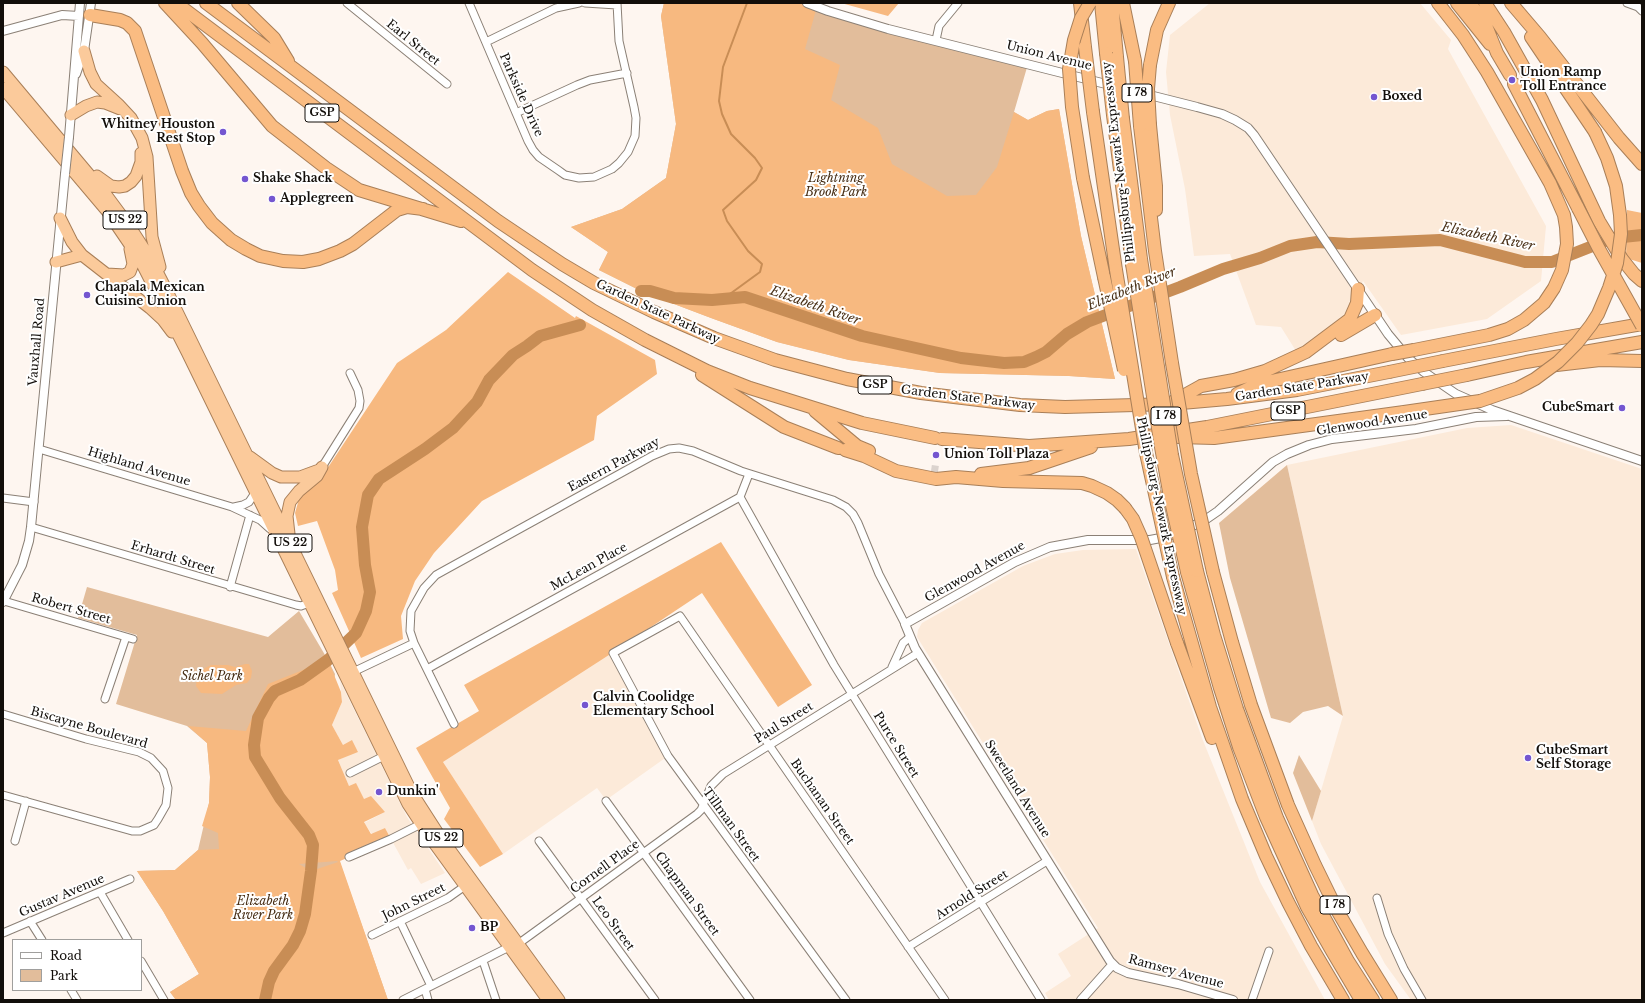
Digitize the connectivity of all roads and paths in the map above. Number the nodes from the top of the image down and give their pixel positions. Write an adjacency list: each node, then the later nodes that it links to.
1 (80, 3): 30 (street, Vauxhall Road)
2 (87, 3): 30 (street)
3 (91, 3): 30 (street, Vauxhall Road)
4 (165, 3): 51 (highway)
5 (176, 3): 53 (highway, Garden State Parkway / GSP)
6 (206, 3): 38 (highway, Garden State Parkway / GSP)
7 (238, 3): 38 (highway)
8 (347, 3): 43 (street, Earl Street)
9 (469, 3): 33 (street, Parkside Drive)
10 (579, 3): 33 (street)
11 (585, 3): 27 (street)
12 (807, 3): 32 (street, Union Avenue)
13 (958, 3): 32 (street)
14 (1101, 3): 36 (highway, Phillipsburg-Newark Expressway / I 78)
15 (1112, 3): 36 (highway, Phillipsburg-Newark Expressway / I 78)
16 (1123, 3): 37 (highway)
17 (1131, 3): 37 (highway, Phillipsburg-Newark Expressway / I 78)
18 (1169, 3): 47 (highway, bridge)
19 (1438, 3): 39 (highway)
20 (1447, 3): 39 (highway)
21 (1457, 3): 35 (highway)
22 (1470, 3): 35 (highway)
23 (1485, 3): 58 (highway)
24 (1504, 3): 76 (highway, bridge)
25 (1511, 3): 50 (highway)
26 (1627, 3): 29 (street)
27 (617, 4): 40 (street, Parkside Drive)
28 (1082, 4): 80 (highway, Phillipsburg-Newark Expressway / I 78, bridge); 80 (highway, bridge)
29 (1642, 11)
30 (84, 16): 31 (street); 34 (street, Vauxhall Road); 42 (street, Vauxhall Road); 51 (highway)
31 (3, 30)
32 (936, 40): 60 (street, Union Avenue)
33 (486, 42): 45 (street, Parkside Drive)
34 (84, 51): 42 (street, Vauxhall Road); 44 (highway)
35 (1497, 53): 62 (highway, bridge)
36 (1112, 55): 94 (highway, Phillipsburg-Newark Expressway / I 78, bridge)
37 (1135, 61): 47 (highway, Phillipsburg-Newark Expressway / I 78, bridge)
38 (292, 67): 72 (highway, Garden State Parkway / GSP)
39 (1487, 72): 71 (highway, bridge)
40 (626, 73): 45 (street); 45 (street, Parkside Drive)
41 (4, 77): 49 (highway, US 22); 54 (highway, US 22)
42 (74, 79): 46 (street, Vauxhall Road)
43 (447, 84)
44 (126, 113): 46 (highway); 48 (highway)
45 (516, 113)
46 (71, 115): 52 (street, Vauxhall Road, bridge)
47 (1145, 125): 163 (highway, Phillipsburg-Newark Expressway / I 78, bridge)
48 (140, 133): 49 (highway); 59 (highway)
49 (74, 157): 59 (highway, US 22)
50 (1642, 164)
51 (423, 209): 53 (highway)
52 (60, 218): 55 (highway); 56 (street, Vauxhall Road)
53 (468, 223): 65 (highway, Garden State Parkway / GSP)
54 (127, 238): 57 (highway); 64 (highway, US 22)
55 (82, 254): 56 (highway); 57 (highway)
56 (56, 262): 78 (street, Vauxhall Road)
57 (107, 274): 64 (highway)
58 (1642, 281)
59 (166, 289): 79 (highway, US 22)
60 (1358, 289): 61 (street, Union Avenue); 66 (highway)
61 (1375, 315): 66 (highway); 70 (street, Union Avenue)
62 (1642, 325): 71 (highway, Garden State Parkway / GSP, bridge)
63 (1642, 342): 69 (highway, Garden State Parkway / GSP)
64 (187, 352): 85 (highway, US 22)
65 (666, 352): 73 (highway, Garden State Parkway / GSP); 84 (highway)
66 (1306, 352): 72 (highway)
67 (1642, 361): 69 (highway)
68 (350, 373): 82 (street)
69 (1468, 375): 76 (highway, Garden State Parkway / GSP, bridge)
70 (1465, 398): 74 (street, Union Avenue); 75 (street)
71 (1227, 399): 72 (highway, Garden State Parkway / GSP)
72 (1170, 404)
73 (811, 407): 77 (highway, Garden State Parkway / GSP); 84 (highway)
74 (1507, 416): 75 (street, Glenwood Avenue); 81 (street)
75 (1453, 422): 98 (street, Glenwood Avenue)
76 (1153, 436): 77 (highway, Garden State Parkway / GSP)
77 (1106, 442): 84 (highway)
78 (39, 449): 88 (street, Vauxhall Road); 89 (street, Highland Avenue)
79 (246, 453): 82 (highway); 93 (highway, US 22)
80 (1146, 453): 113 (highway, Phillipsburg-Newark Expressway / I 78, bridge)
81 (1642, 461)
82 (322, 467): 93 (highway)
83 (749, 474): 86 (street); 98 (street, Eastern Parkway); 101 (street, Eastern Parkway)
84 (960, 477): 113 (highway, bridge)
85 (254, 490): 89 (street); 92 (highway, US 22)
86 (740, 497): 105 (street, McLean Place); 107 (street, Purce Street)
87 (3, 498): 88 (street)
88 (34, 502): 91 (street, Vauxhall Road)
89 (232, 507): 90 (street, Highland Avenue)
90 (250, 515): 92 (street, Highland Avenue); 95 (street)
91 (31, 527): 95 (street, Erhardt Street); 96 (street, Vauxhall Road)
92 (278, 538): 97 (highway, US 22)
93 (291, 544): 99 (highway, US 22)
94 (1192, 572): 161 (highway, Phillipsburg-Newark Expressway / I 78); 162 (highway, Phillipsburg-Newark Expressway / I 78)
95 (230, 587): 97 (street, Erhardt Street)
96 (3, 601): 108 (street, Robert Street)
97 (309, 603): 99 (highway, US 22)
98 (905, 624): 100 (street, Sweetland Avenue)
99 (330, 636): 104 (highway, US 22)
100 (910, 637): 103 (street, Sweetland Avenue); 106 (street, Paul Street)
101 (414, 642): 104 (street); 105 (street, Eastern Parkway)
102 (612, 653): 111 (street, Buchanan Street); 118 (street, Tillman Street)
103 (918, 653): 106 (street, Paul Street); 124 (street, Sweetland Avenue)
104 (347, 668): 112 (highway, US 22); 137 (highway, US 22)
105 (427, 669): 110 (street, Eastern Parkway)
106 (889, 670): 107 (street, Paul Street)
107 (851, 693): 111 (street, Paul Street); 130 (street, Purce Street)
108 (106, 699)
109 (3, 714): 116 (street, Biscayne Boulevard)
110 (454, 724)
111 (769, 745): 118 (street, Paul Street); 138 (street, Buchanan Street)
112 (384, 756): 114 (street); 119 (highway, US 22)
113 (1230, 765): 160 (highway, Phillipsburg-Newark Expressway / I 78)
114 (350, 773)
115 (3, 795): 116 (street, Biscayne Boulevard)
116 (26, 801): 120 (street)
117 (606, 801): 122 (street, Chapman Street)
118 (703, 805): 122 (street, Cornell Place); 154 (street, Tillman Street)
119 (421, 824): 123 (street); 126 (highway, US 22)
120 (15, 841)
121 (539, 841): 128 (street, Leo Street)
122 (643, 852): 128 (street, Cornell Place); 153 (street, Chapman Street)
123 (349, 857)
124 (1047, 861): 130 (street, Arnold Street); 142 (street, Sweetland Avenue)
125 (130, 879): 127 (street, Gustav Avenue)
126 (465, 886): 132 (street, John Street); 137 (highway, US 22)
127 (100, 892): 131 (street, Gustav Avenue); 136 (street)
128 (581, 898): 137 (street, Cornell Place); 152 (street, Leo Street)
129 (1377, 898): 164 (street)
130 (980, 903): 138 (street, Arnold Street); 156 (street, Purce Street)
131 (30, 921): 133 (street, Gustav Avenue); 135 (street)
132 (400, 921): 134 (street, John Street); 143 (street)
133 (3, 933)
134 (372, 935)
135 (41, 939)
136 (127, 939)
137 (513, 945): 140 (street, Cornell Place); 150 (highway, US 22); 151 (highway, US 22)
138 (908, 947): 155 (street, Buchanan Street)
139 (1269, 951): 159 (street)
140 (482, 961): 143 (street, Cornell Place); 149 (street)
141 (142, 963): 146 (street)
142 (1113, 964): 157 (street); 158 (street, Ramsey Avenue)
143 (428, 988): 147 (street, Cornell Place); 148 (street)
144 (72, 991): 145 (street)
145 (77, 1000)
146 (164, 1000)
147 (403, 1000)
148 (428, 1000)
149 (496, 1000)
150 (548, 1000)
151 (559, 1000)
152 (654, 1000)
153 (750, 1000)
154 (846, 1000)
155 (945, 1000)
156 (1041, 1000)
157 (1081, 1000)
158 (1233, 1000)
159 (1252, 1000)
160 (1343, 1000)
161 (1361, 1000)
162 (1373, 1000)
163 (1391, 1000)
164 (1422, 1000)

